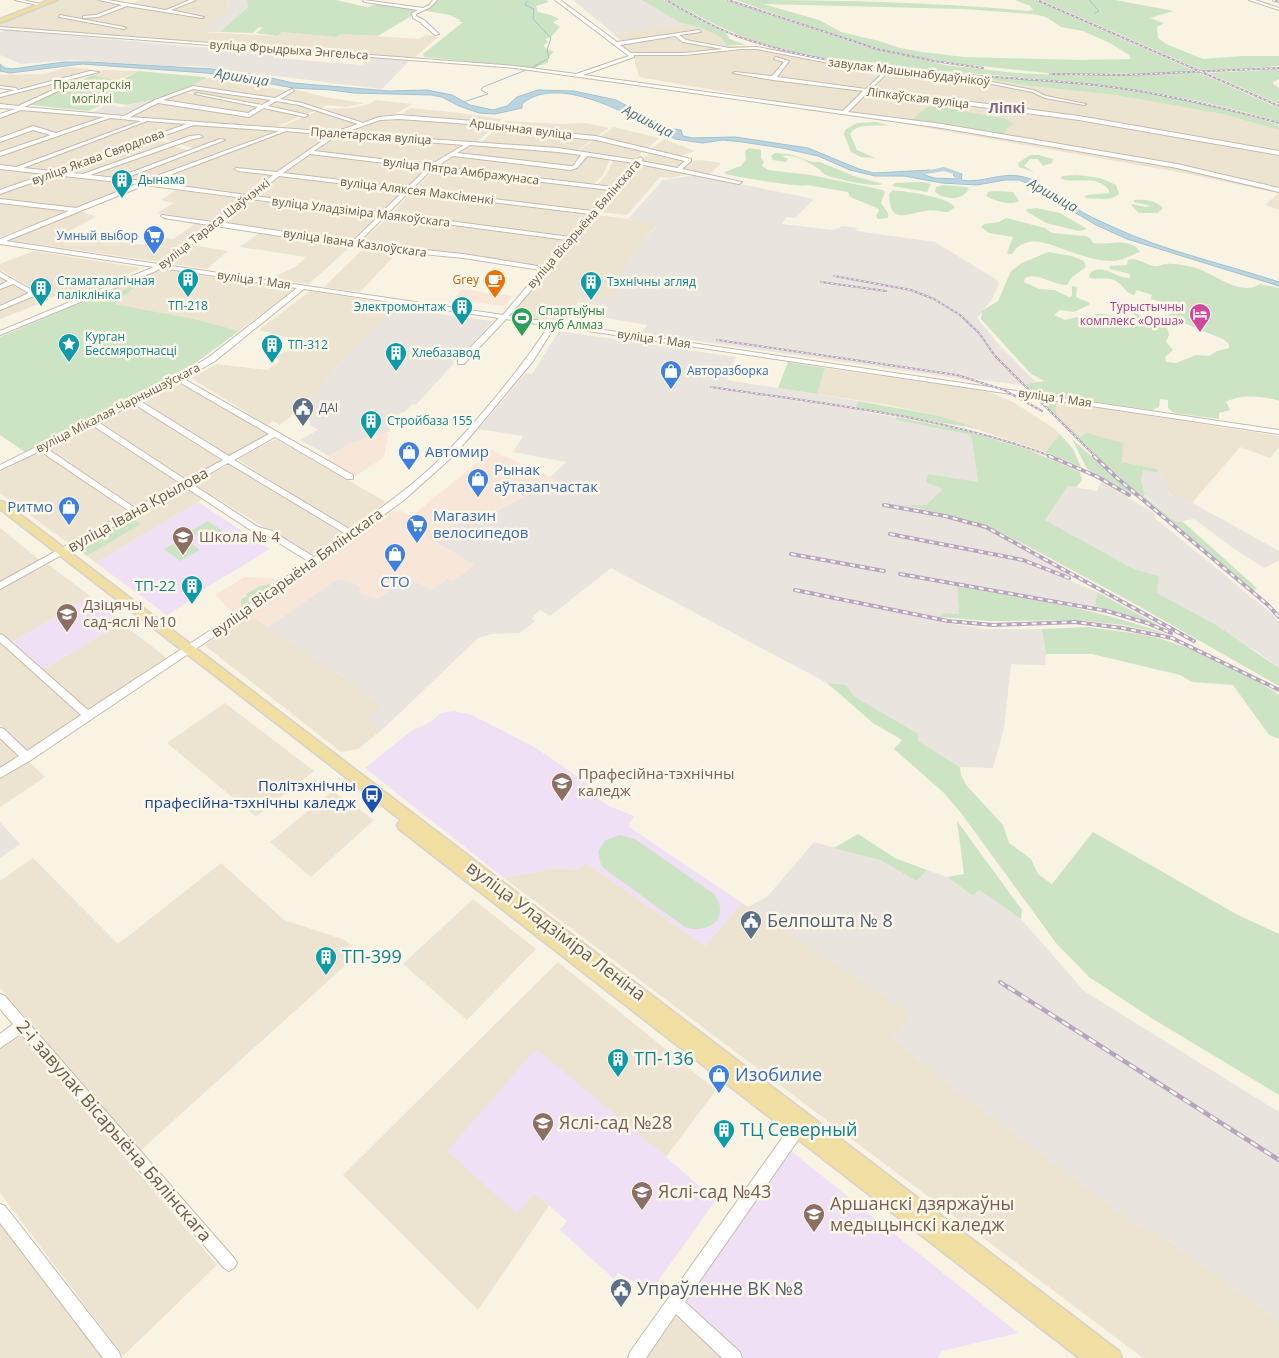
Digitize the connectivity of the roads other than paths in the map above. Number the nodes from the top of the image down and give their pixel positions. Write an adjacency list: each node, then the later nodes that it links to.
1 (17, 0): 11 (street)
2 (54, 0): 11 (main road)
3 (101, 0): 10 (street)
4 (138, 0): 10 (street)
5 (194, 0): 14 (street)
6 (365, 0): 12 (street)
7 (435, 0): 12 (street)
8 (557, 0): 24 (street)
9 (1251, 0): 13 (street)
10 (127, 4): 14 (street); 17 (street)
11 (42, 5): 18 (main road)
12 (423, 9): 22 (street)
13 (1279, 10)
14 (168, 11): 16 (street)
15 (60, 16): 17 (street)
16 (202, 17)
17 (78, 19): 20 (street)
18 (0, 21)
19 (0, 28): 29 (street, вуліца Фрыдрыха Энгельса)
20 (124, 28)
21 (699, 31): 23 (street, завулак Машынабудаўнікоў)
22 (436, 34)
23 (676, 35): 24 (street, завулак Машынабудаўнікоў); 25 (street, завулак Машынабудаўнікоў)
24 (615, 44): 26 (street)
25 (734, 49): 26 (street, завулак Машынабудаўнікоў); 27 (street, завулак Машынабудаўнікоў); 30 (street)
26 (631, 54): 29 (street)
27 (886, 69): 35 (street); 39 (street, завулак Машынабудаўнікоў)
28 (735, 73): 30 (street, Ліпкаўская вуліца)
29 (577, 76): 44 (street, вуліца Фрыдрыха Энгельса)
30 (773, 79): 35 (street, Ліпкаўская вуліца)
31 (0, 87): 32 (street)
32 (20, 90): 36 (street); 41 (street)
33 (292, 90): 37 (street)
34 (181, 91): 37 (street); 38 (street); 42 (street)
35 (866, 91): 44 (street); 68 (street, Ліпкаўская вуліца)
36 (0, 96)
37 (276, 100): 42 (street); 43 (street)
38 (156, 101): 42 (street); 48 (street)
39 (1084, 104)
40 (0, 106): 41 (street, Пралетарская вуліца)
41 (21, 107): 46 (street); 47 (street, Пралетарская вуліца)
42 (265, 107): 45 (street)
43 (320, 109): 45 (street); 53 (street)
44 (845, 112): 85 (street, вуліца Фрыдрыха Энгельса)
45 (305, 115): 49 (street)
46 (0, 116)
47 (110, 117): 48 (street, Пралетарская вуліца); 57 (street)
48 (125, 118): 50 (street, Пралетарская вуліца)
49 (298, 118)
50 (148, 119): 51 (street, Пралетарская вуліца); 75 (street)
51 (195, 122): 54 (street, Пралетарская вуліца); 58 (street, вуліца Якава Свярдлова)
52 (290, 122): 54 (street)
53 (362, 124): 56 (street, Аршычная вуліца); 66 (street, Аршычная вуліца)
54 (275, 128): 55 (street, Пралетарская вуліца)
55 (288, 130): 56 (street, Пралетарская вуліца); 83 (street)
56 (337, 134): 62 (street, Пралетарская вуліца); 67 (street, вуліца Тараса Шаўчэнкі)
57 (56, 135): 60 (street); 64 (street)
58 (155, 137): 63 (street); 78 (street, вуліца Якава Свярдлова)
59 (200, 137): 63 (street)
60 (0, 140): 64 (street)
61 (222, 140): 65 (street)
62 (470, 143): 70 (street); 71 (street, Пралетарская вуліца)
63 (173, 144): 65 (street); 80 (street)
64 (17, 148): 69 (street)
65 (192, 150): 81 (street)
66 (646, 150): 72 (street, вуліца Вісарыёна Бялінскага); 77 (street, Аршычная вуліца)
67 (308, 152): 73 (street, вуліца Пятра Амбражунаса); 79 (street, вуліца Тараса Шаўчэнкі)
68 (1279, 153)
69 (0, 154)
70 (450, 154): 71 (street); 73 (street)
71 (586, 154): 72 (street, Пралетарская вуліца)
72 (637, 162): 77 (street, Пралетарская вуліца); 84 (street, вуліца Вісарыёна Бялінскага)
73 (432, 167): 84 (street, вуліца Пятра Амбражунаса); 86 (street)
74 (0, 168): 75 (street, вуліца Уладзіміра Маякоўскага)
75 (15, 169): 78 (street, вуліца Уладзіміра Маякоўскага)
76 (238, 169): 79 (street, вуліца Аляксея Максіменкі)
77 (677, 170): 82 (street, Пралетарская вуліца)
78 (54, 173): 80 (street, вуліца Уладзіміра Маякоўскага); 87 (street, вуліца Якава Свярдлова)
79 (278, 174): 86 (street, вуліца Аляксея Максіменкі); 88 (street, вуліца Тараса Шаўчэнкі)
80 (82, 176): 81 (street, вуліца Уладзіміра Маякоўскага)
81 (116, 180): 83 (street, вуліца Уладзіміра Маякоўскага)
82 (739, 182)
83 (144, 183): 88 (street, вуліца Уладзіміра Маякоўскага); 90 (street)
84 (615, 189): 91 (street, вуліца Вісарыёна Бялінскага)
85 (1279, 190)
86 (410, 191): 91 (street, вуліца Аляксея Максіменкі); 92 (street)
87 (0, 192)
88 (247, 198): 92 (street, вуліца Уладзіміра Маякоўскага); 94 (street, вуліца Тараса Шаўчэнкі)
89 (0, 201): 90 (street)
90 (77, 210): 96 (street)
91 (595, 213): 95 (street, вуліца Вісарыёна Бялінскага)
92 (385, 215): 95 (street, вуліца Уладзіміра Маякоўскага); 97 (street)
93 (164, 216): 94 (street, вуліца Івана Казлоўскага)
94 (216, 223): 97 (street, вуліца Івана Казлоўскага); 98 (street, вуліца Тараса Шаўчэнкі)
95 (572, 239): 99 (street, вуліца Вісарыёна Бялінскага)
96 (0, 242): 98 (street, вуліца 1 Мая)
97 (353, 245): 99 (street, вуліца Івана Казлоўскага)
98 (160, 266): 103 (street, вуліца 1 Мая); 109 (street, вуліца Тараса Шаўчэнкі)
99 (546, 268): 107 (street, вуліца Вісарыёна Бялінскага)
100 (0, 274): 101 (street)
101 (13, 282): 102 (street); 104 (street)
102 (0, 287)
103 (303, 288): 107 (street, вуліца 1 Мая); 111 (street, вуліца Мікалая Чарнышэўскага)
104 (33, 294): 105 (street); 106 (street)
105 (44, 299)
106 (0, 308)
107 (503, 317): 108 (street, вуліца 1 Мая); 110 (street, вуліца Вісарыёна Бялінскага)
108 (553, 324): 114 (street, вуліца 1 Мая); 124 (street, вуліца Вісарыёна Бялінскага)
109 (0, 333)
110 (461, 362)
111 (179, 379): 112 (street, вуліца Мікалая Чарнышэўскага); 115 (street)
112 (136, 402): 113 (street, вуліца Мікалая Чарнышэўскага); 117 (street)
113 (92, 422): 116 (street, вуліца Мікалая Чарнышэўскага); 120 (street)
114 (1279, 432)
115 (276, 434): 117 (street, вуліца Івана Крылова); 119 (street)
116 (40, 448): 118 (street, вуліца Мікалая Чарнышэўскага); 122 (street)
117 (228, 460): 120 (street, вуліца Івана Крылова); 124 (street)
118 (0, 468)
119 (350, 477)
120 (185, 484): 122 (street, вуліца Івана Крылова); 126 (street)
121 (0, 504): 125 (main road, вуліца Уладзіміра Леніна)
122 (136, 512): 125 (street, вуліца Івана Крылова)
123 (0, 514): 125 (main road, вуліца Уладзіміра Леніна)
124 (352, 534): 126 (street, вуліца Вісарыёна Бялінскага)
125 (59, 554): 127 (street, вуліца Івана Крылова); 129 (main road, вуліца Уладзіміра Леніна)
126 (315, 562): 129 (street, вуліца Вісарыёна Бялінскага)
127 (0, 586)
128 (0, 637): 130 (street)
129 (185, 652): 130 (street, вуліца Вісарыёна Бялінскага); 137 (main road, вуліца Уладзіміра Леніна)
130 (88, 716): 132 (street, вуліца Вісарыёна Бялінскага)
131 (0, 732): 132 (street)
132 (26, 757): 133 (street, вуліца Вісарыёна Бялінскага)
133 (0, 774)
134 (0, 1000): 135 (street, 2-і завулак Вісарыёна Бялінскага)
135 (22, 1025): 136 (street); 139 (street, 2-і завулак Вісарыёна Бялінскага)
136 (0, 1042)
137 (801, 1124): 140 (street); 144 (main road, вуліца Уладзіміра Леніна); 145 (main road, вуліца Уладзіміра Леніна)
138 (0, 1211): 141 (street)
139 (229, 1263)
140 (675, 1303): 142 (street); 143 (street)
141 (113, 1358)
142 (636, 1358)
143 (734, 1358)
144 (1095, 1358)
145 (1112, 1358)

